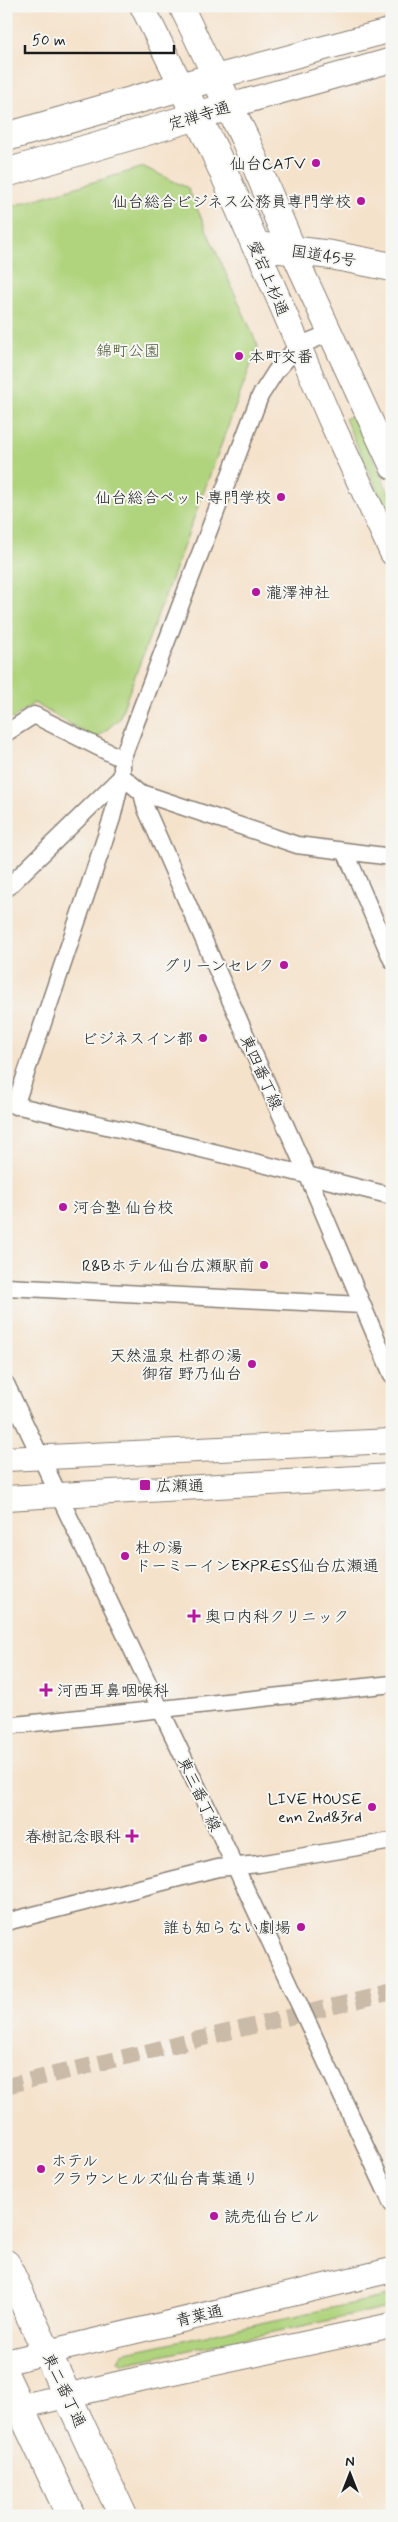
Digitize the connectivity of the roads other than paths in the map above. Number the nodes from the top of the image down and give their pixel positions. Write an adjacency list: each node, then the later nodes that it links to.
1 (142, 6): 6 (street, 愛宕上杉通)
2 (181, 6): 5 (street, 愛宕上杉通)
3 (392, 30): 5 (street, 定禅寺通)
4 (392, 60): 7 (street, 定禅寺通)
5 (215, 77): 6 (highway, 定禅寺通); 7 (highway, 愛宕上杉通)
6 (182, 87): 8 (highway, 愛宕上杉通); 9 (highway, 定禅寺通)
7 (229, 106): 8 (highway, 定禅寺通); 12 (highway, 愛宕上杉通)
8 (197, 116): 10 (highway, 定禅寺通); 11 (highway, 愛宕上杉通)
9 (6, 137)
10 (6, 173)
11 (256, 246): 12 (highway, 国道45号); 15 (street, 愛宕上杉通)
12 (292, 250): 13 (highway, 国道45号); 14 (street, 愛宕上杉通)
13 (392, 267)
14 (330, 333): 15 (street); 16 (street, 愛宕上杉通)
15 (298, 346): 17 (street, 愛宕上杉通); 19 (street)
16 (392, 467)
17 (389, 539)
18 (6, 733): 19 (street)
19 (122, 759): 20 (street)
20 (122, 776): 21 (street); 24 (street); 26 (street)
21 (142, 793): 22 (street); 27 (street, 東四番丁線)
22 (346, 853): 23 (street); 25 (street)
23 (392, 857)
24 (6, 889)
25 (392, 960)
26 (11, 1104): 27 (street)
27 (307, 1174): 28 (street); 30 (street, 東四番丁線)
28 (392, 1196)
29 (6, 1287): 30 (street)
30 (362, 1305): 31 (street, 東四番丁線)
31 (392, 1375)
32 (6, 1384): 34 (street, 東三番丁線)
33 (392, 1441): 34 (street)
34 (40, 1457): 35 (street); 37 (street, 東三番丁線)
35 (6, 1460)
36 (392, 1476): 37 (street)
37 (58, 1495): 38 (street); 40 (street, 東三番丁線)
38 (6, 1498)
39 (392, 1684): 40 (street)
40 (160, 1708): 41 (street); 43 (street, 東三番丁線)
41 (6, 1726)
42 (392, 1841): 43 (street)
43 (235, 1866): 44 (street); 45 (street, 東三番丁線)
44 (6, 1922)
45 (392, 2204)
46 (6, 2264): 49 (highway, 東二番丁通)
47 (392, 2270): 49 (street, 青葉通)
48 (392, 2325): 52 (street)
49 (47, 2351): 50 (street, 青葉通); 52 (highway, 東二番丁通)
50 (6, 2362)
51 (6, 2378): 53 (highway)
52 (67, 2396): 53 (street); 55 (highway, 東二番丁通)
53 (13, 2409): 54 (highway)
54 (72, 2516)
55 (124, 2516)

